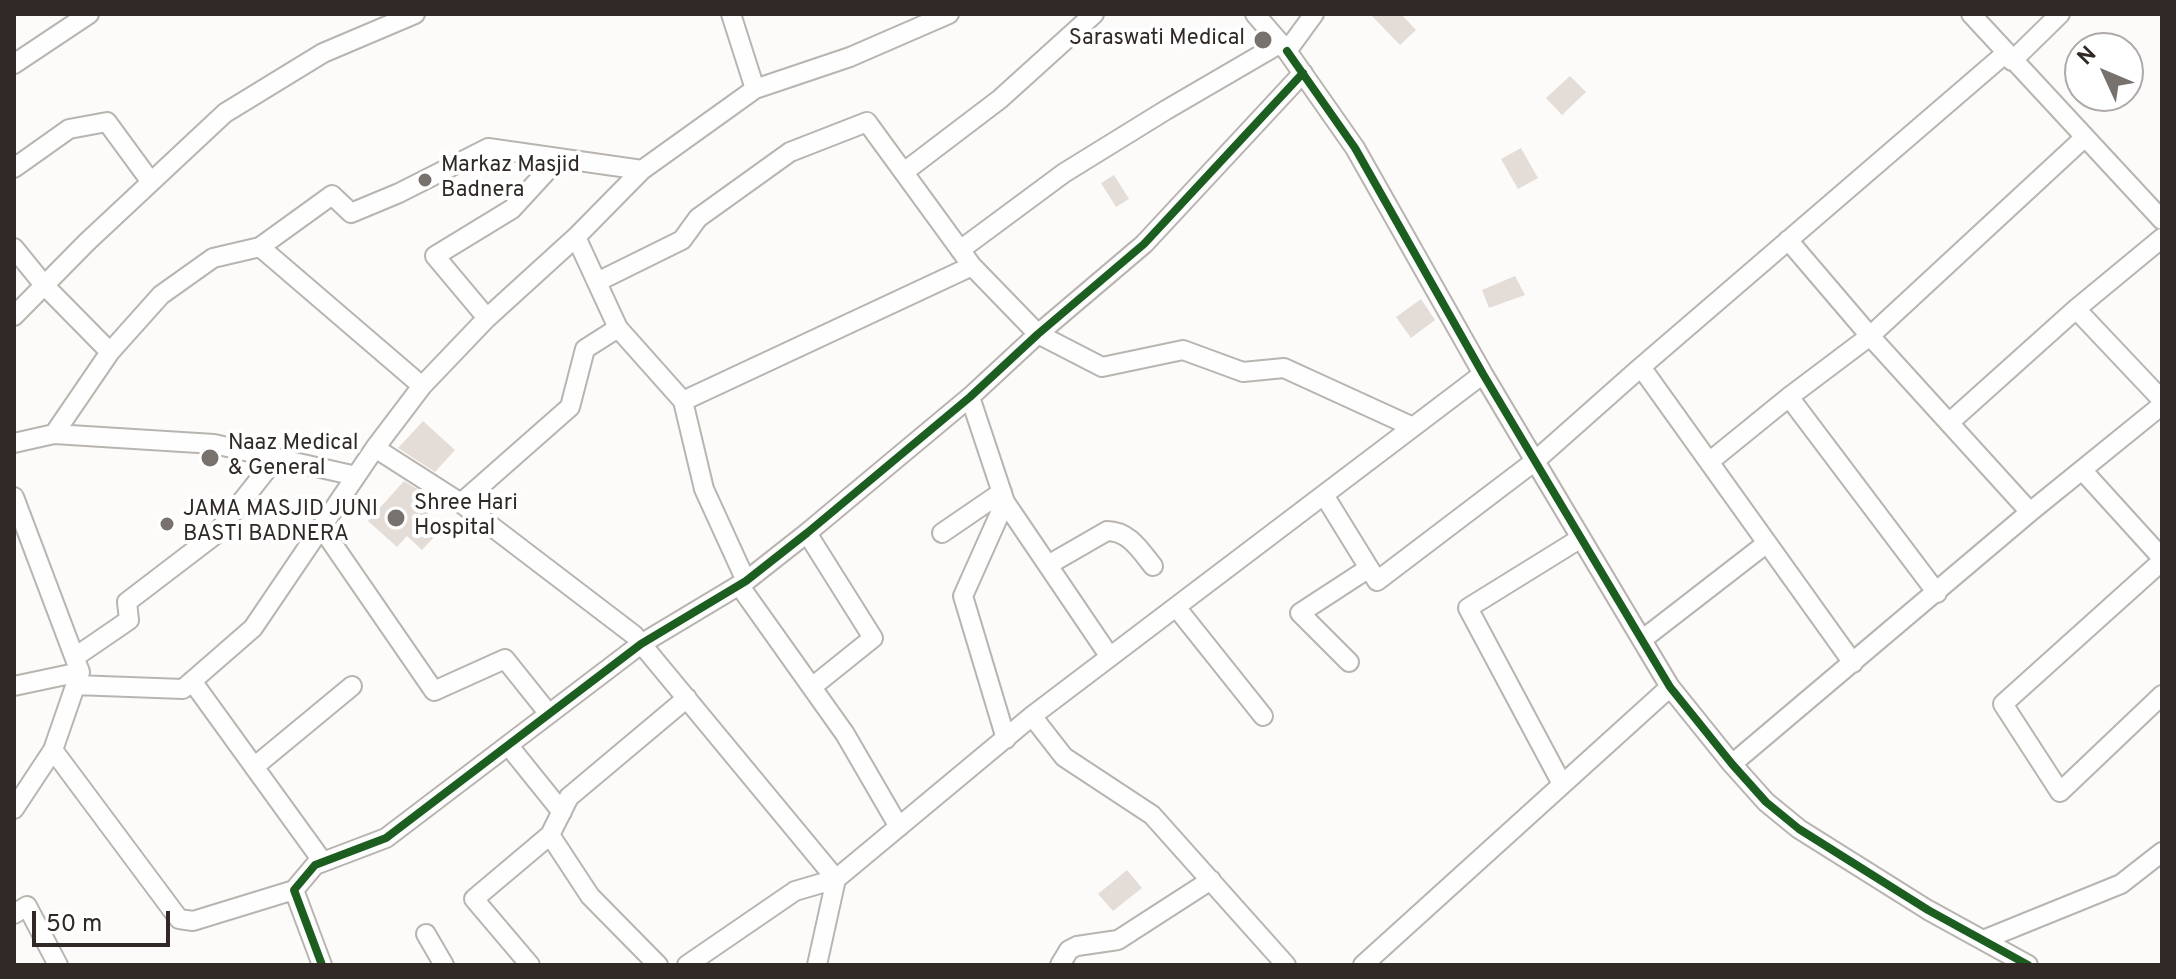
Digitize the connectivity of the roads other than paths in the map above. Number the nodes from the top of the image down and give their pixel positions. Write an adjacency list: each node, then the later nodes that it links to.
1 (89, 14): 12 (street)
2 (415, 14): 20 (street)
3 (731, 14): 14 (street)
4 (949, 14): 14 (street)
5 (1094, 14): 19 (street)
6 (1255, 14): 10 (street)
7 (1314, 14): 10 (street)
8 (1971, 14): 11 (street)
9 (2060, 14): 11 (street)
10 (1284, 47): 13 (street); 27 (street)
11 (2009, 57): 15 (street); 24 (street)
12 (14, 64)
13 (1303, 73): 35 (street); 39 (street)
14 (755, 89): 18 (street)
15 (2084, 138): 21 (street); 36 (street)
16 (557, 160): 18 (street); 25 (street); 33 (street)
17 (14, 168): 20 (street)
18 (642, 170): 22 (street)
19 (904, 172): 27 (street); 29 (street)
20 (151, 182): 30 (street)
21 (2162, 220)
22 (576, 237): 29 (street); 33 (street)
23 (2162, 238): 31 (street)
24 (1788, 240): 36 (street); 38 (street)
25 (260, 247): 37 (street); 40 (street)
26 (14, 248): 30 (street)
27 (960, 250): 28 (street)
28 (972, 266): 35 (street); 43 (street)
29 (597, 282): 34 (street)
30 (44, 285): 32 (street); 37 (street)
31 (2076, 309): 44 (street); 45 (street)
32 (14, 316)
33 (487, 318): 40 (street)
34 (618, 328): 43 (street); 58 (street)
35 (1038, 334): 41 (street); 46 (street)
36 (1870, 336): 42 (street); 45 (street)
37 (110, 352): 47 (street)
38 (1641, 367): 51 (street); 52 (street)
39 (1483, 374): 46 (street); 51 (street)
40 (422, 386): 49 (street)
41 (970, 397): 57 (street); 61 (street)
42 (1789, 397): 52 (street); 70 (street)
43 (683, 401): 69 (street)
44 (2162, 402): 53 (street)
45 (1950, 422): 59 (street)
46 (1413, 427): 55 (street)
47 (54, 434): 48 (street); 50 (street)
48 (14, 443)
49 (375, 448): 54 (street); 58 (street)
50 (276, 458): 54 (street); 77 (street)
51 (1535, 461): 63 (street); 68 (street)
52 (1709, 462): 64 (street)
53 (2083, 471): 59 (street); 65 (street)
54 (356, 476): 60 (street)
55 (1324, 495): 68 (street); 71 (street)
56 (14, 497): 77 (street)
57 (1004, 497): 62 (street); 66 (street); 88 (street)
58 (461, 503): 73 (street)
59 (2030, 512): 70 (street)
60 (321, 527): 78 (street); 85 (street)
61 (807, 533): 69 (street); 81 (street)
62 (942, 533)
63 (1581, 538): 72 (street); 93 (street)
64 (1767, 543): 72 (street); 76 (street)
65 (2162, 560): 83 (street)
66 (1048, 565): 67 (street); 74 (street)
67 (1153, 566)
68 (1369, 568): 75 (street)
69 (742, 583): 73 (street); 81 (street)
70 (1937, 593): 76 (street)
71 (1176, 607): 74 (street); 87 (street)
72 (1643, 639): 82 (street)
73 (641, 644): 84 (street); 85 (street)
74 (1110, 657): 86 (street)
75 (1349, 662)
76 (1853, 663): 91 (street)
77 (77, 671): 78 (street); 79 (street); 90 (street)
78 (192, 681): 92 (street)
79 (14, 686)
80 (352, 686): 92 (street)
81 (812, 687): 96 (street)
82 (1670, 687): 91 (street); 93 (street)
83 (2162, 695)
84 (687, 698): 95 (street); 100 (street)
85 (549, 714): 89 (street)
86 (1032, 716): 88 (street); 101 (street)
87 (1263, 716)
88 (1006, 739): 96 (street)
89 (508, 745): 95 (street); 99 (street)
90 (53, 750): 94 (street); 102 (street)
91 (1732, 764): 105 (street)
92 (254, 767): 99 (street)
93 (1562, 784): 115 (street)
94 (14, 809)
95 (562, 812): 97 (street)
96 (899, 827): 100 (street)
97 (550, 835): 109 (street); 110 (street)
98 (2162, 852): 105 (street)
99 (323, 862): 102 (street)
100 (836, 879): 111 (street); 112 (street)
101 (1211, 880): 113 (street); 114 (street)
102 (294, 890): 107 (street)
103 (14, 914): 106 (street)
104 (426, 934): 108 (street)
105 (1983, 940): 116 (street)
106 (58, 965)
107 (322, 965)
108 (444, 965)
109 (530, 965)
110 (658, 965)
111 (687, 965)
112 (817, 965)
113 (1060, 965)
114 (1286, 965)
115 (1363, 965)
116 (2028, 965)

